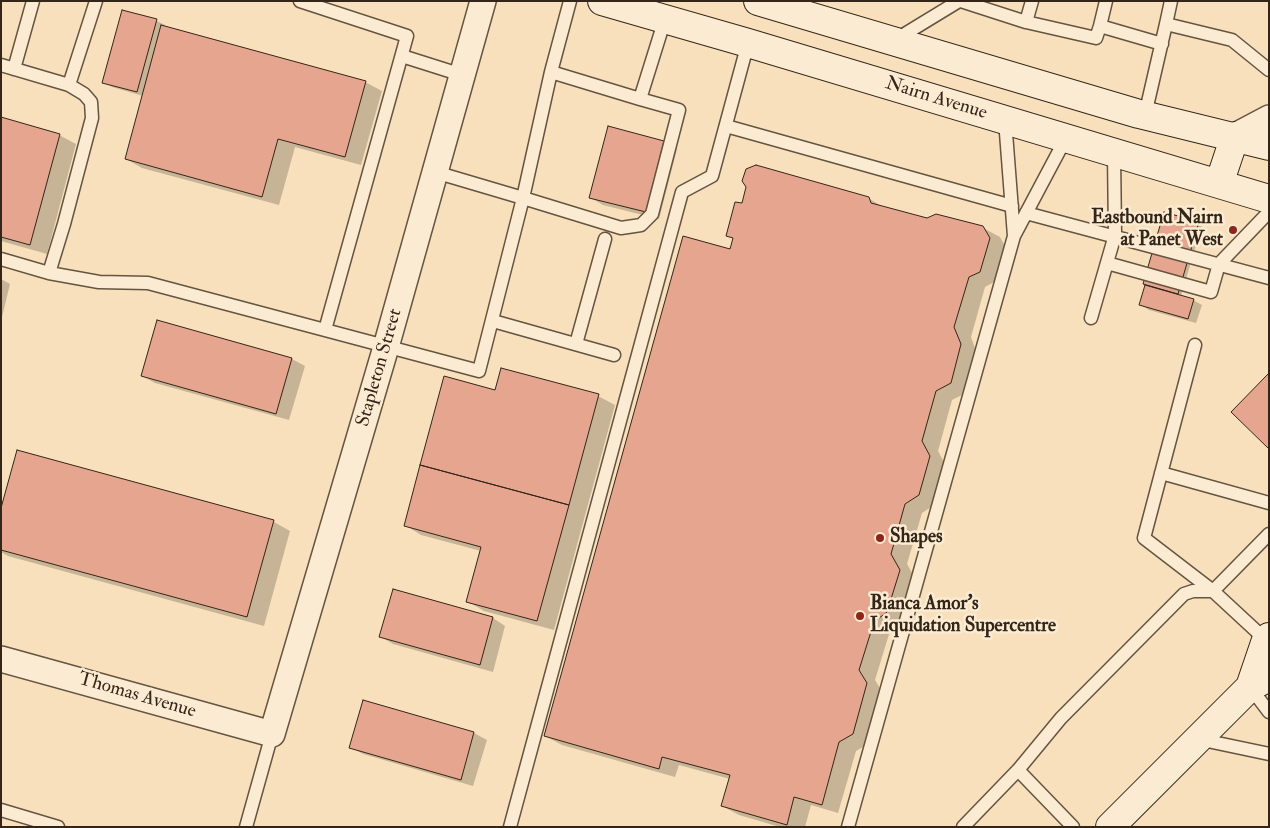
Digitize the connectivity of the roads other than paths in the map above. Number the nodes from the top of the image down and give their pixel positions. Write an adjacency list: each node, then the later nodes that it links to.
1 (32, 1): 21 (lane)
2 (96, 1): 25 (lane)
3 (300, 1): 19 (lane)
4 (482, 1): 24 (street, Stapleton Street)
5 (570, 1): 23 (lane)
6 (602, 1): 12 (main road, Nairn Avenue)
7 (960, 1): 13 (lane); 16 (lane)
8 (1032, 1): 13 (lane)
9 (1106, 1): 15 (lane)
10 (1171, 1): 14 (lane)
11 (759, 2): 16 (main road); 17 (main road)
12 (665, 19): 17 (main road, Nairn Avenue); 26 (lane)
13 (1026, 22): 15 (lane)
14 (1166, 24): 18 (lane); 22 (lane)
15 (1100, 26): 18 (lane)
16 (892, 41): 27 (main road)
17 (748, 43): 29 (main road, Nairn Avenue); 30 (lane)
18 (1162, 44): 27 (lane)
19 (402, 56): 24 (lane); 52 (lane)
20 (1, 65): 21 (lane)
21 (14, 69): 25 (lane)
22 (1269, 70)
23 (551, 72): 26 (lane); 37 (lane)
24 (462, 75): 35 (street, Stapleton Street)
25 (69, 85): 48 (lane)
26 (640, 99): 37 (lane)
27 (1145, 115): 31 (main road)
28 (1269, 118): 31 (street)
29 (1005, 120): 32 (main road, Nairn Avenue); 39 (lane)
30 (726, 126): 39 (lane); 72 (lane)
31 (1235, 136): 33 (main road); 36 (main road)
32 (1066, 138): 34 (main road, Nairn Avenue); 41 (lane)
33 (1269, 146)
34 (1114, 153): 36 (main road, Nairn Avenue); 42 (lane)
35 (435, 172): 37 (lane); 55 (street, Stapleton Street)
36 (1219, 184): 38 (main road, Nairn Avenue)
37 (523, 198): 51 (lane)
38 (1269, 199)
39 (1012, 206): 43 (lane)
40 (1269, 212): 47 (lane)
41 (1026, 213): 42 (lane); 43 (lane)
42 (1115, 235): 46 (lane); 47 (lane)
43 (1014, 236): 73 (lane)
44 (605, 239): 53 (lane)
45 (1, 259): 48 (lane)
46 (1107, 263): 47 (lane); 50 (lane)
47 (1219, 264): 49 (lane)
48 (49, 273): 52 (lane)
49 (1269, 278)
50 (1092, 318)
51 (493, 321): 53 (lane); 55 (lane)
52 (325, 330): 55 (lane)
53 (576, 344): 56 (lane)
54 (1195, 345): 57 (lane)
55 (386, 347): 65 (street, Stapleton Street)
56 (614, 355)
57 (1161, 473): 58 (lane); 60 (lane)
58 (1269, 502)
59 (1269, 534): 60 (lane)
60 (1213, 591): 61 (lane); 68 (lane)
61 (1268, 638): 63 (main road)
62 (1, 659): 65 (street, Thomas Avenue)
63 (1259, 682): 64 (lane); 66 (main road)
64 (1269, 712)
65 (272, 734): 71 (lane)
66 (1198, 739): 67 (lane); 76 (main road)
67 (1269, 754)
68 (1018, 770): 74 (lane); 75 (lane)
69 (1, 810): 70 (lane)
70 (58, 827)
71 (246, 827)
72 (510, 827)
73 (848, 827)
74 (963, 827)
75 (1073, 827)
76 (1110, 827)

